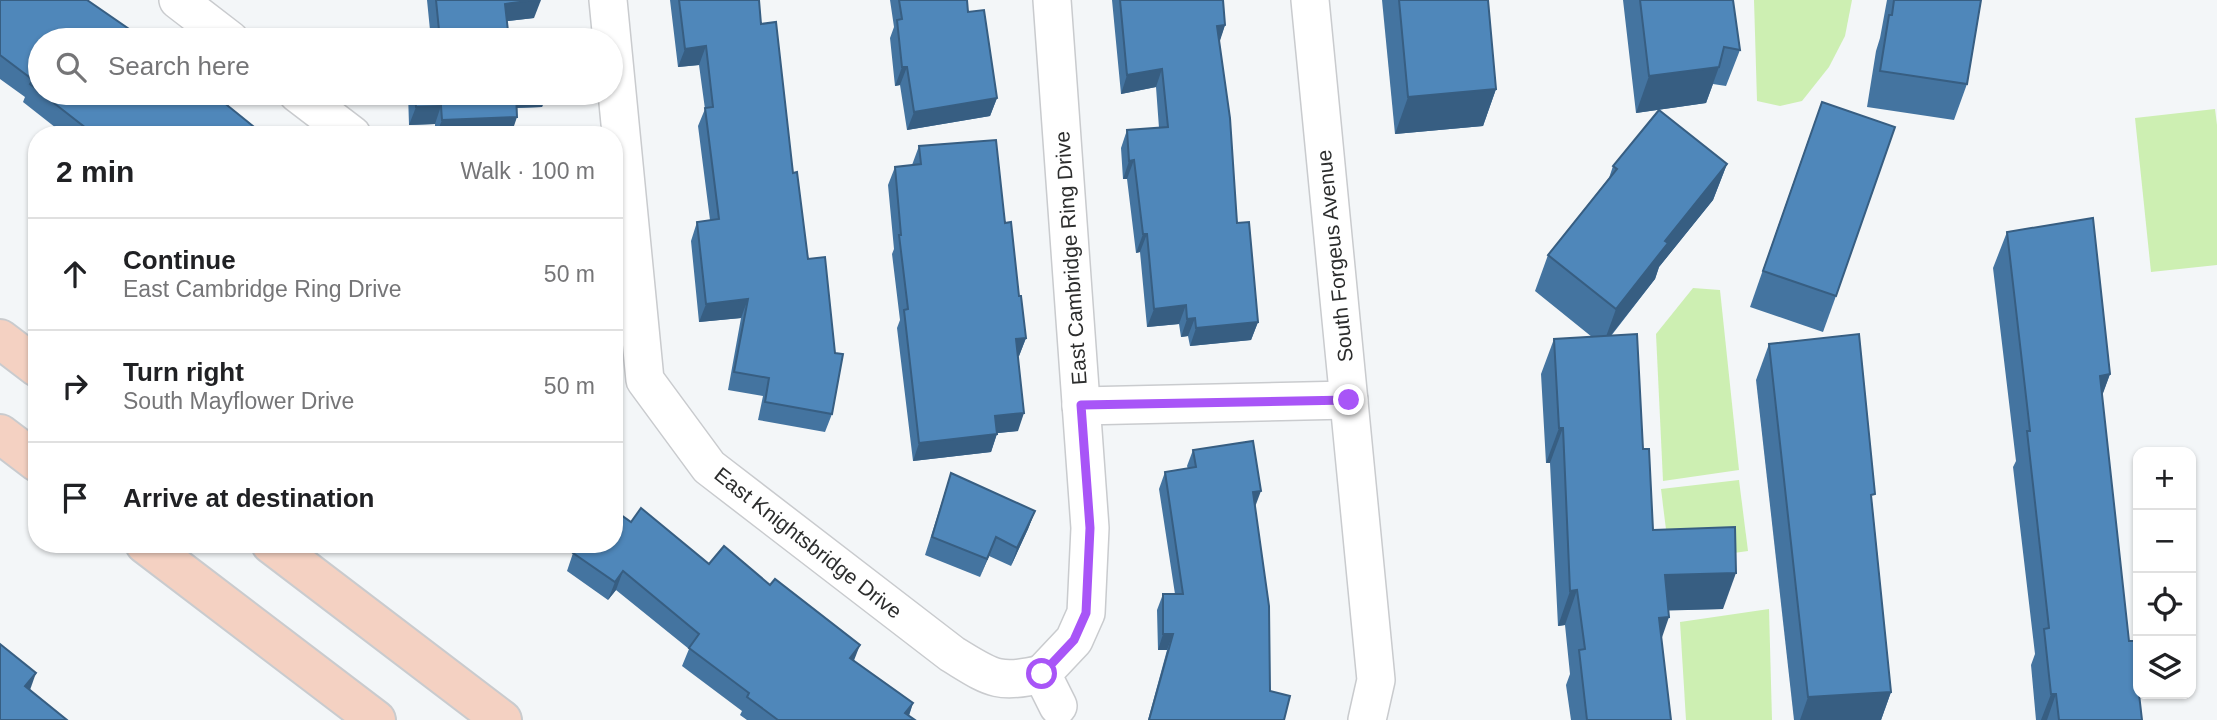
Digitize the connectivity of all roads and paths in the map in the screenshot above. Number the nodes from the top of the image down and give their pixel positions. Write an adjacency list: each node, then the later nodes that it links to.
1 (178, 0): 5 (street)
2 (608, 0): 6 (street, East Knightsbridge Drive)
3 (1052, 0): 15 (street, East Cambridge Ring Drive)
4 (1310, 0): 14 (street, South Forgeus Avenue)
5 (214, 28)
6 (610, 28)
7 (313, 105): 9 (street)
8 (614, 105): 10 (street, East Knightsbridge Drive)
9 (340, 126)
10 (616, 126)
11 (623, 234): 20 (street, East Knightsbridge Drive)
12 (0, 339): 13 (main road)
13 (28, 360)
14 (1349, 400): 15 (street); 24 (street, South Forgeus Avenue)
15 (1081, 405): 20 (street, East Cambridge Ring Drive)
16 (0, 434): 17 (main road)
17 (28, 455)
18 (157, 553): 22 (main road)
19 (283, 553): 23 (main road)
20 (1042, 674): 21 (street)
21 (1058, 706)
22 (376, 720)
23 (502, 720)
24 (1367, 720)

